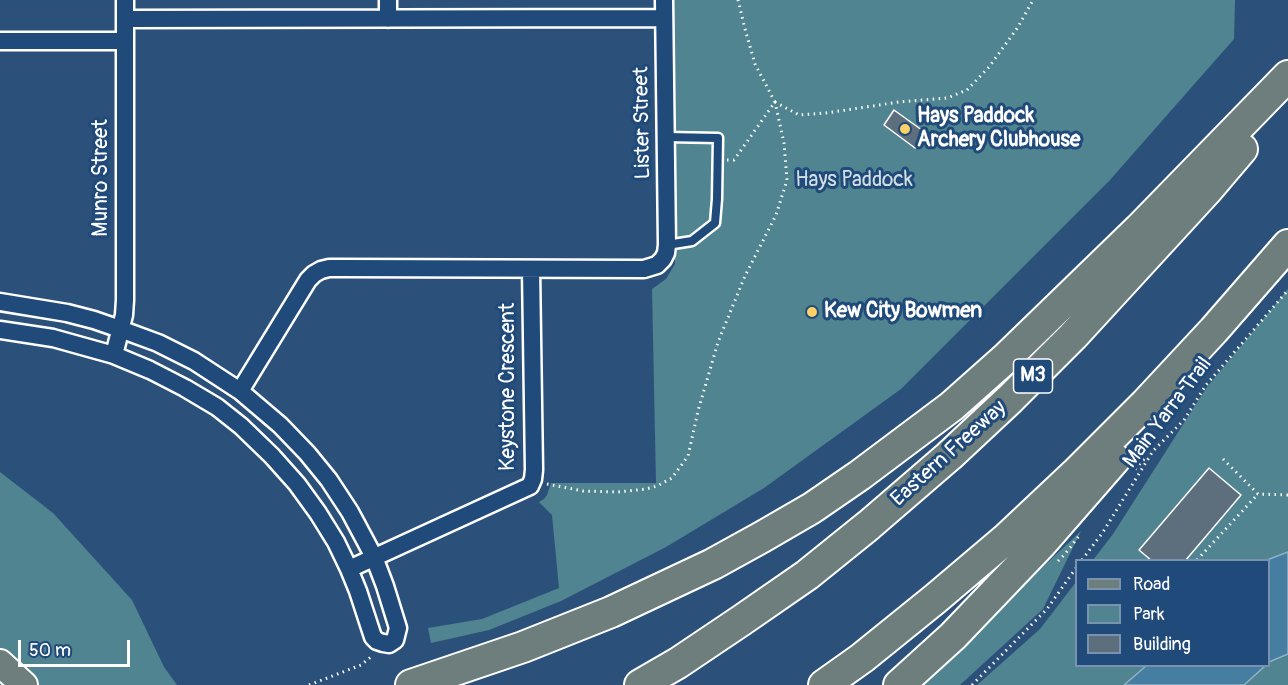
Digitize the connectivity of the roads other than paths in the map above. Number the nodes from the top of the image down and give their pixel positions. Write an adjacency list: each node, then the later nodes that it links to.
1 (125, 0): 5 (street, Munro Street)
2 (388, 0): 6 (street)
3 (664, 0): 4 (street, Lister Street)
4 (664, 18): 6 (street); 11 (street, Lister Street)
5 (125, 19): 6 (street); 7 (street, Munro Street)
6 (388, 19)
7 (125, 40): 8 (street); 16 (street, Munro Street)
8 (0, 41)
9 (1288, 76): 25 (highway)
10 (1288, 96): 26 (highway, Eastern Freeway / M3)
11 (666, 137): 13 (street, Lister Street); 13 (lane)
12 (1288, 245): 18 (highway)
13 (667, 246): 14 (street)
14 (531, 268): 20 (street); 21 (street, Keystone Crescent)
15 (0, 302): 16 (street)
16 (120, 329): 19 (street, Munro Street); 20 (street)
17 (0, 330): 19 (street)
18 (1214, 330): 27 (highway); 28 (highway)
19 (114, 355): 22 (street)
20 (240, 391): 21 (street)
21 (374, 557): 22 (street, Keystone Crescent); 22 (street)
22 (350, 569)
23 (0, 663): 24 (main road)
24 (24, 685)
25 (411, 685)
26 (640, 685)
27 (824, 685)
28 (899, 685)

